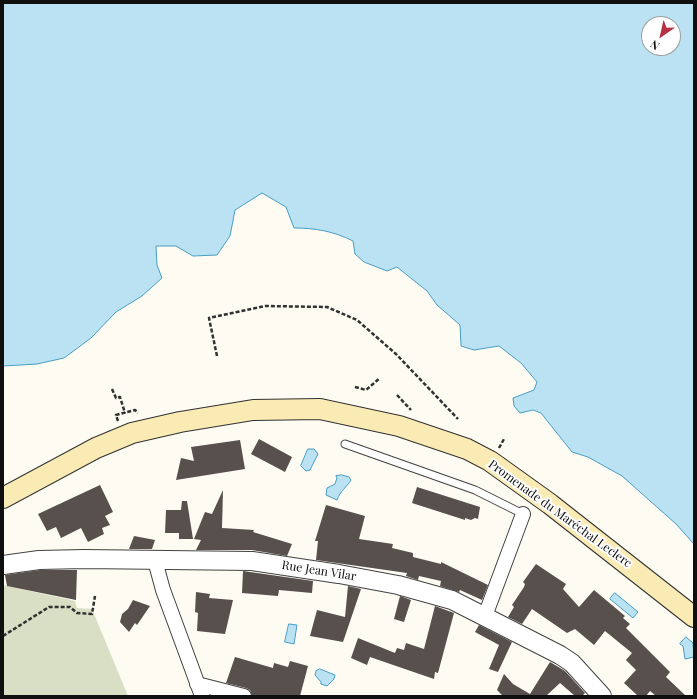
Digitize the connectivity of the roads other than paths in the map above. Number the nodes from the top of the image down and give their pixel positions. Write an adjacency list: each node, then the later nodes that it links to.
1 (345, 444): 3 (lane)
2 (3, 498): 7 (main road, Promenade du Maréchal Leclerc)
3 (523, 514): 6 (street)
4 (157, 559): 5 (street, Rue Jean Vilar); 6 (street, Rue Jean Vilar); 8 (street)
5 (3, 565)
6 (485, 616): 10 (street, Rue Jean Vilar)
7 (694, 617)
8 (200, 690): 9 (street)
9 (244, 696)
10 (602, 696)

